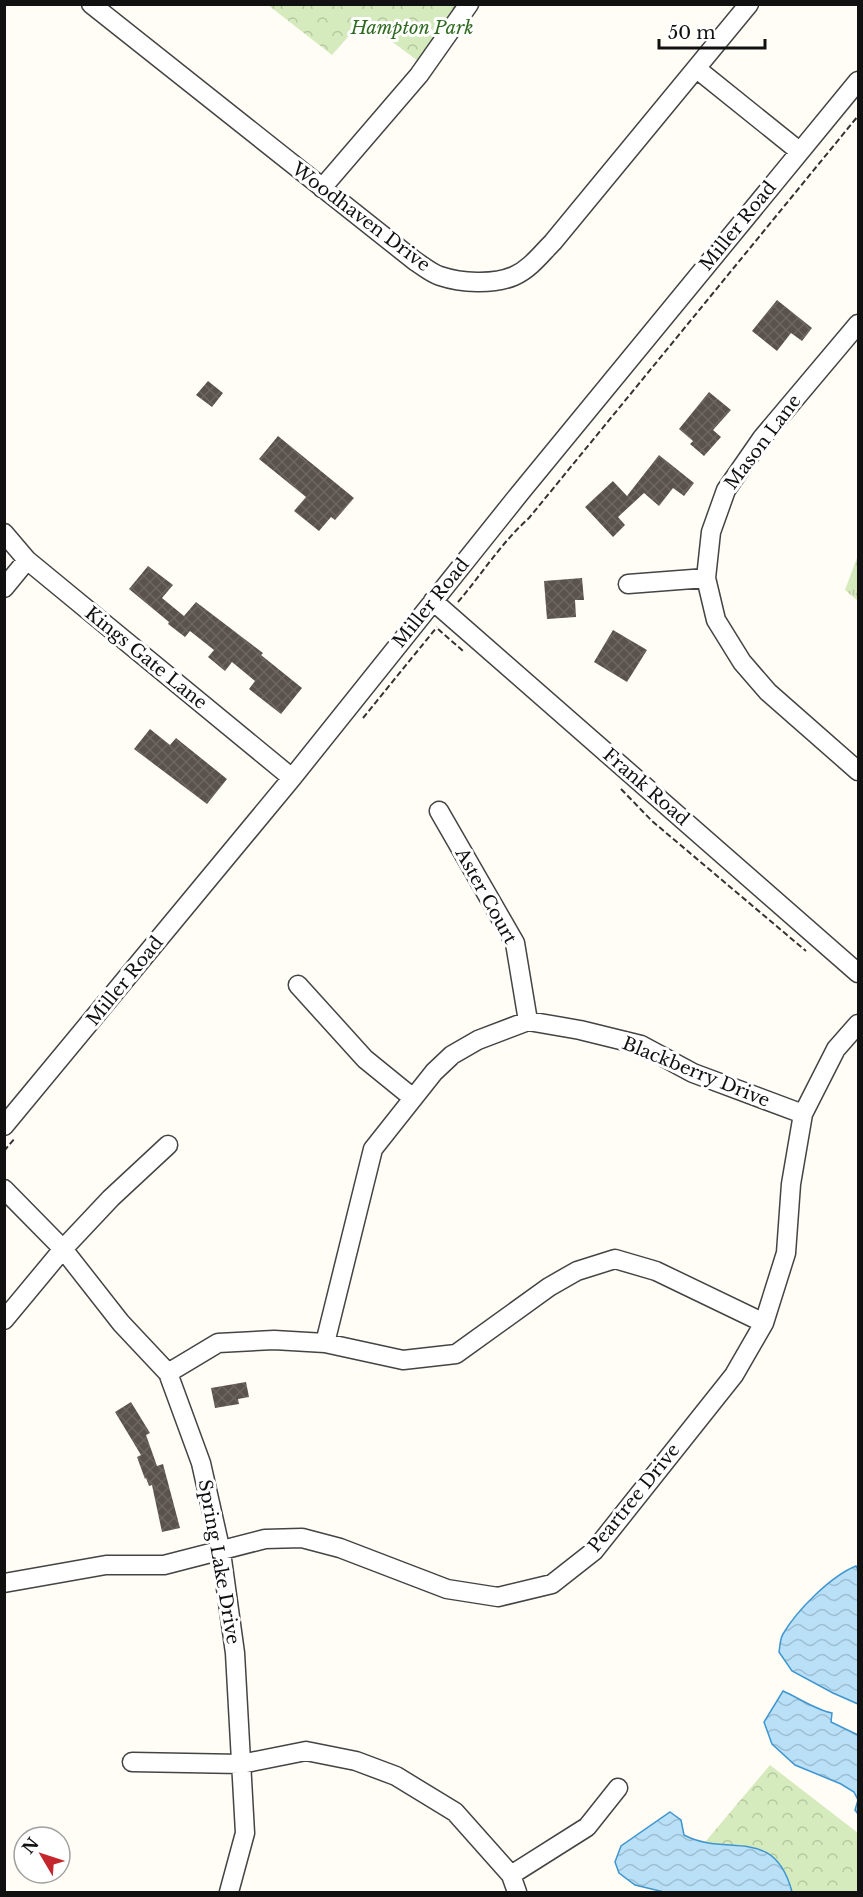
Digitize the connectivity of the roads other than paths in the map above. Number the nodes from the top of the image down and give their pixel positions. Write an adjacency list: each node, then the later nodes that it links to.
1 (91, 4): 7 (street, Woodhaven Drive)
2 (469, 4): 7 (street)
3 (749, 4): 4 (street, Woodhaven Drive)
4 (697, 69): 6 (street); 7 (street, Woodhaven Drive)
5 (858, 81): 6 (street, Miller Road)
6 (799, 151): 14 (street, Miller Road)
7 (322, 188)
8 (858, 324): 11 (street, Mason Lane)
9 (4, 533): 10 (street, Kings Gate Lane)
10 (27, 560): 13 (street); 16 (street, Kings Gate Lane)
11 (706, 578): 12 (street); 15 (street, Mason Lane)
12 (628, 584)
13 (4, 588)
14 (434, 601): 16 (street, Miller Road); 18 (street, Frank Road)
15 (858, 771)
16 (292, 778): 24 (street, Miller Road)
17 (439, 811): 20 (street, Aster Court)
18 (858, 973)
19 (298, 985): 22 (street)
20 (528, 1021): 22 (street); 23 (street, Blackberry Drive)
21 (858, 1024): 23 (street, Peartree Drive)
22 (413, 1098): 30 (street)
23 (803, 1114): 29 (street, Peartree Drive)
24 (12, 1130)
25 (168, 1145): 27 (street)
26 (4, 1189): 27 (street, Spring Lake Drive)
27 (63, 1249): 28 (street); 31 (street, Spring Lake Drive)
28 (4, 1320)
29 (764, 1323): 30 (street); 32 (street, Peartree Drive)
30 (325, 1343): 31 (street)
31 (168, 1373): 32 (street, Spring Lake Drive)
32 (221, 1552): 33 (street, Peartree Drive); 35 (street, Spring Lake Drive)
33 (4, 1583)
34 (132, 1762): 35 (street)
35 (241, 1764): 37 (street); 38 (street, Spring Lake Drive)
36 (618, 1788): 37 (street)
37 (511, 1875): 39 (street)
38 (229, 1893)
39 (517, 1893)

